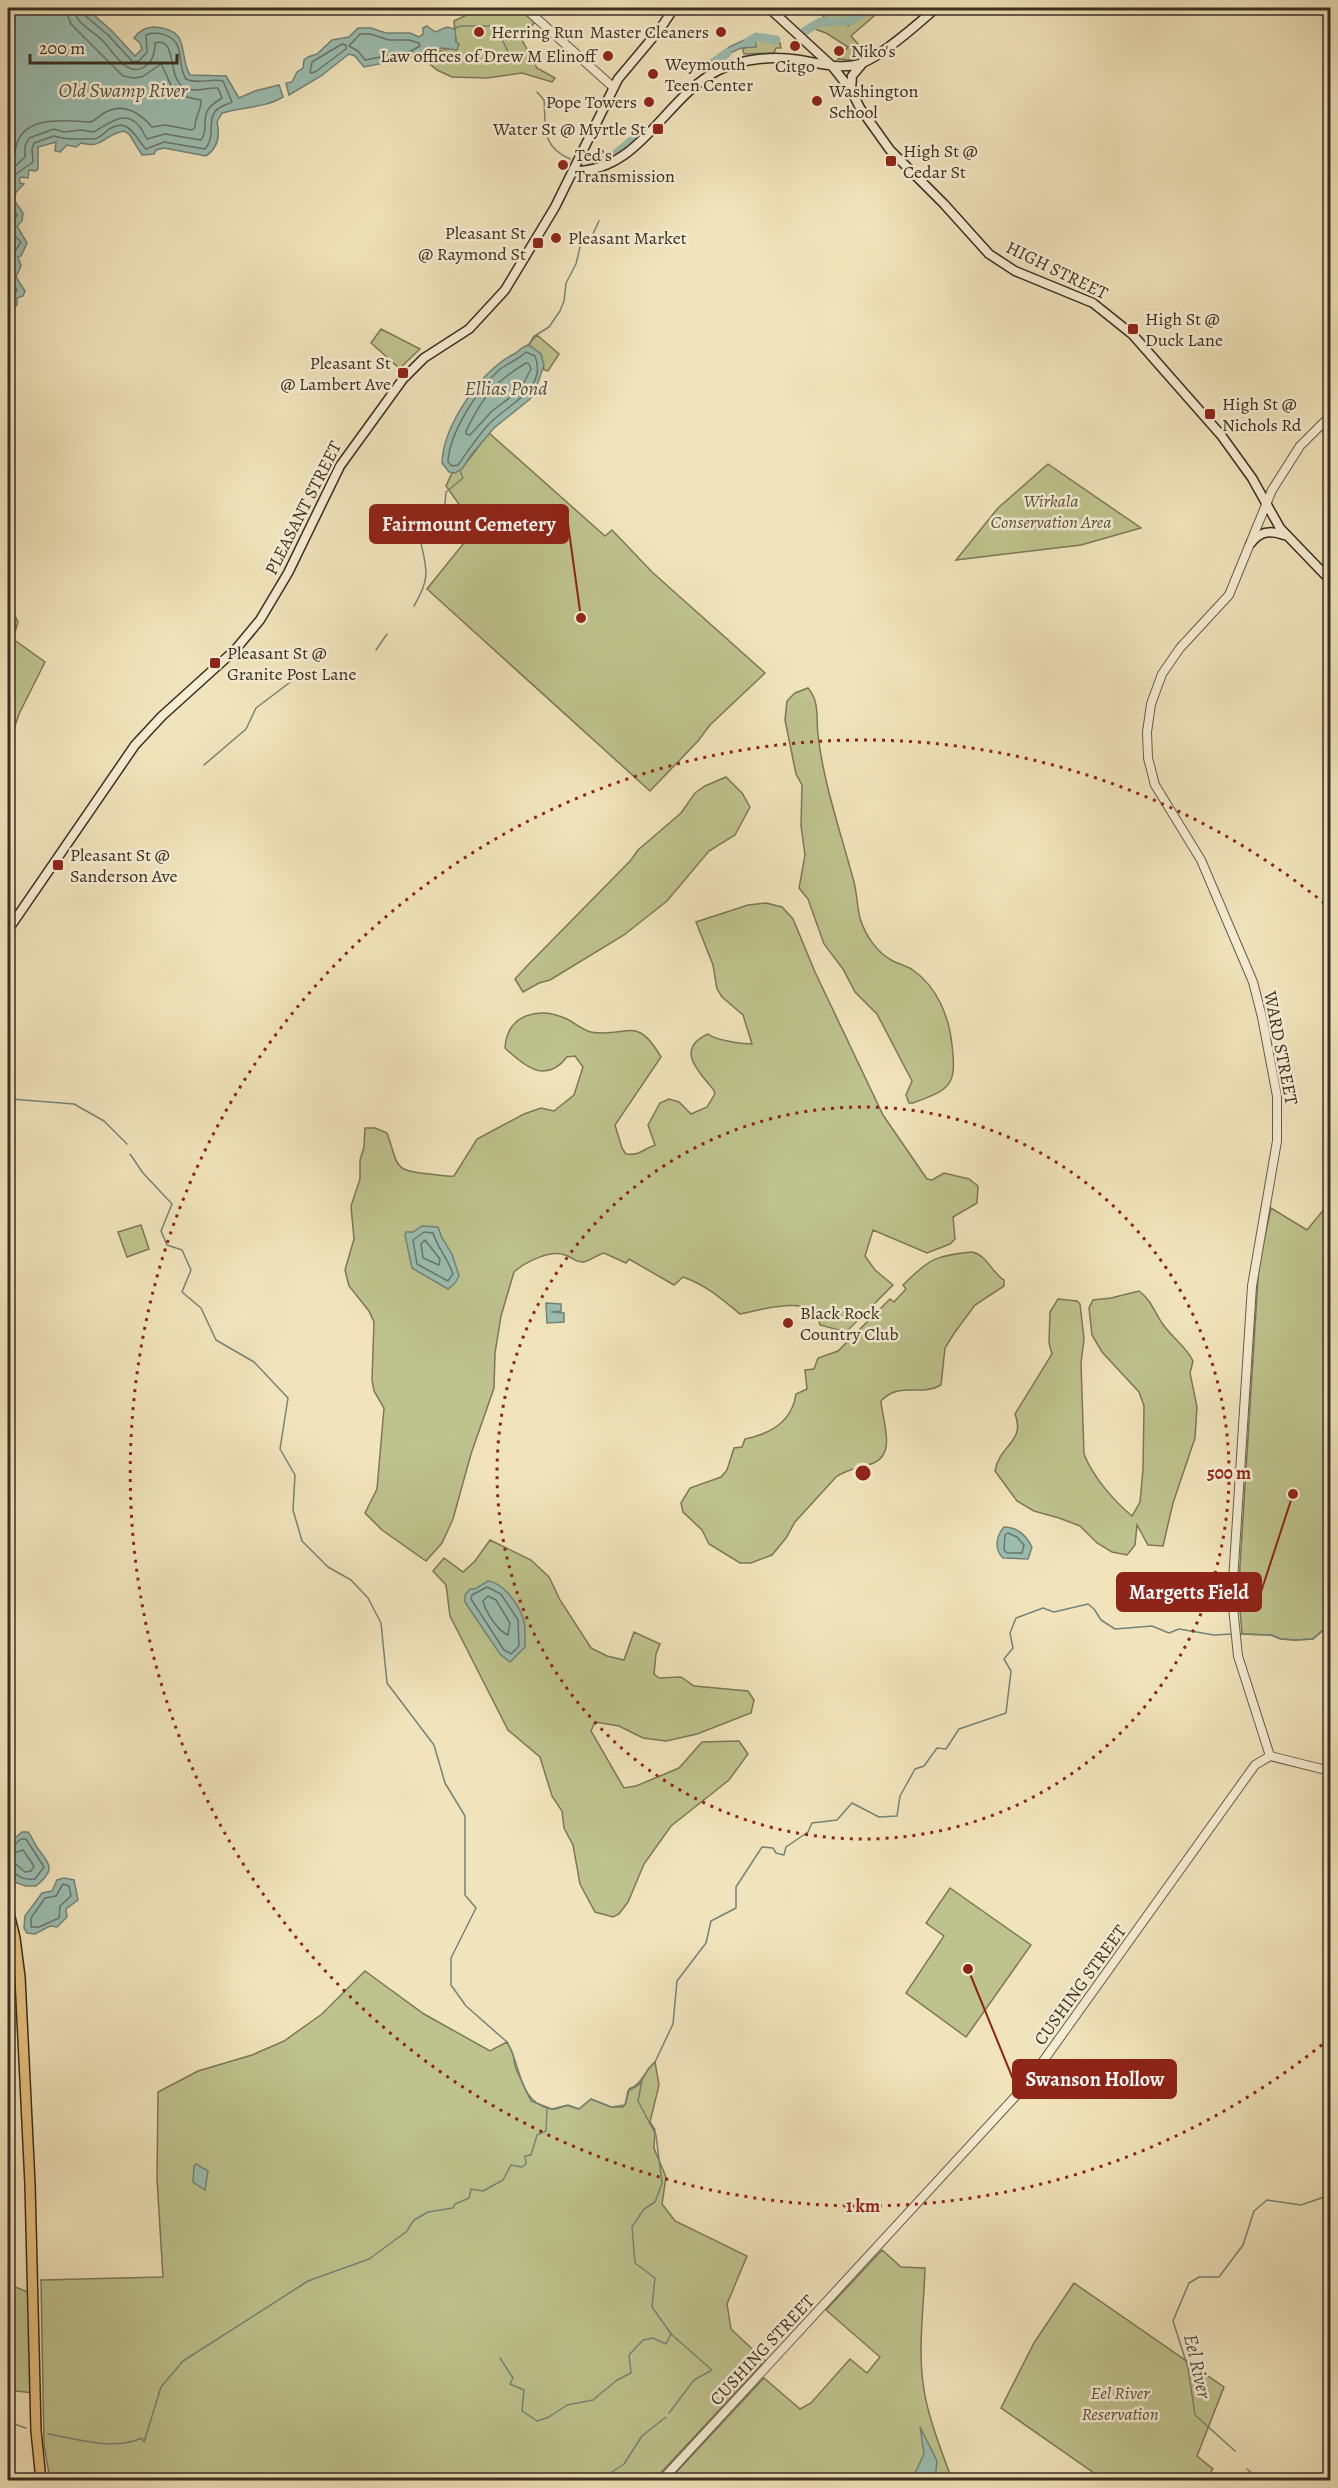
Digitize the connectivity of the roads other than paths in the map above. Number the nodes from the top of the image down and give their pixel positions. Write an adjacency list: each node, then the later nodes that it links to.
1 (525, 8): 7 (street)
2 (674, 8): 7 (main road, PLEASANT STREET)
3 (769, 8): 6 (main road, HIGH STREET)
4 (936, 8): 5 (main road)
5 (863, 63): 6 (main road); 8 (main road)
6 (832, 66): 8 (main road, HIGH STREET); 9 (main road)
7 (613, 87): 9 (main road, PLEASANT STREET)
8 (850, 90): 11 (main road, HIGH STREET)
9 (574, 171): 15 (main road, PLEASANT STREET)
10 (1330, 416): 11 (street, WARD STREET)
11 (1266, 504): 12 (main road, HIGH STREET); 13 (street, WARD STREET)
12 (1286, 536): 13 (main road); 14 (main road, HIGH STREET)
13 (1251, 543): 16 (street, WARD STREET)
14 (1330, 580)
15 (8, 930)
16 (1270, 1756): 17 (street); 20 (street, CUSHING STREET)
17 (1330, 1771)
18 (8, 1909): 19 (main road)
19 (41, 2481)
20 (662, 2481)

